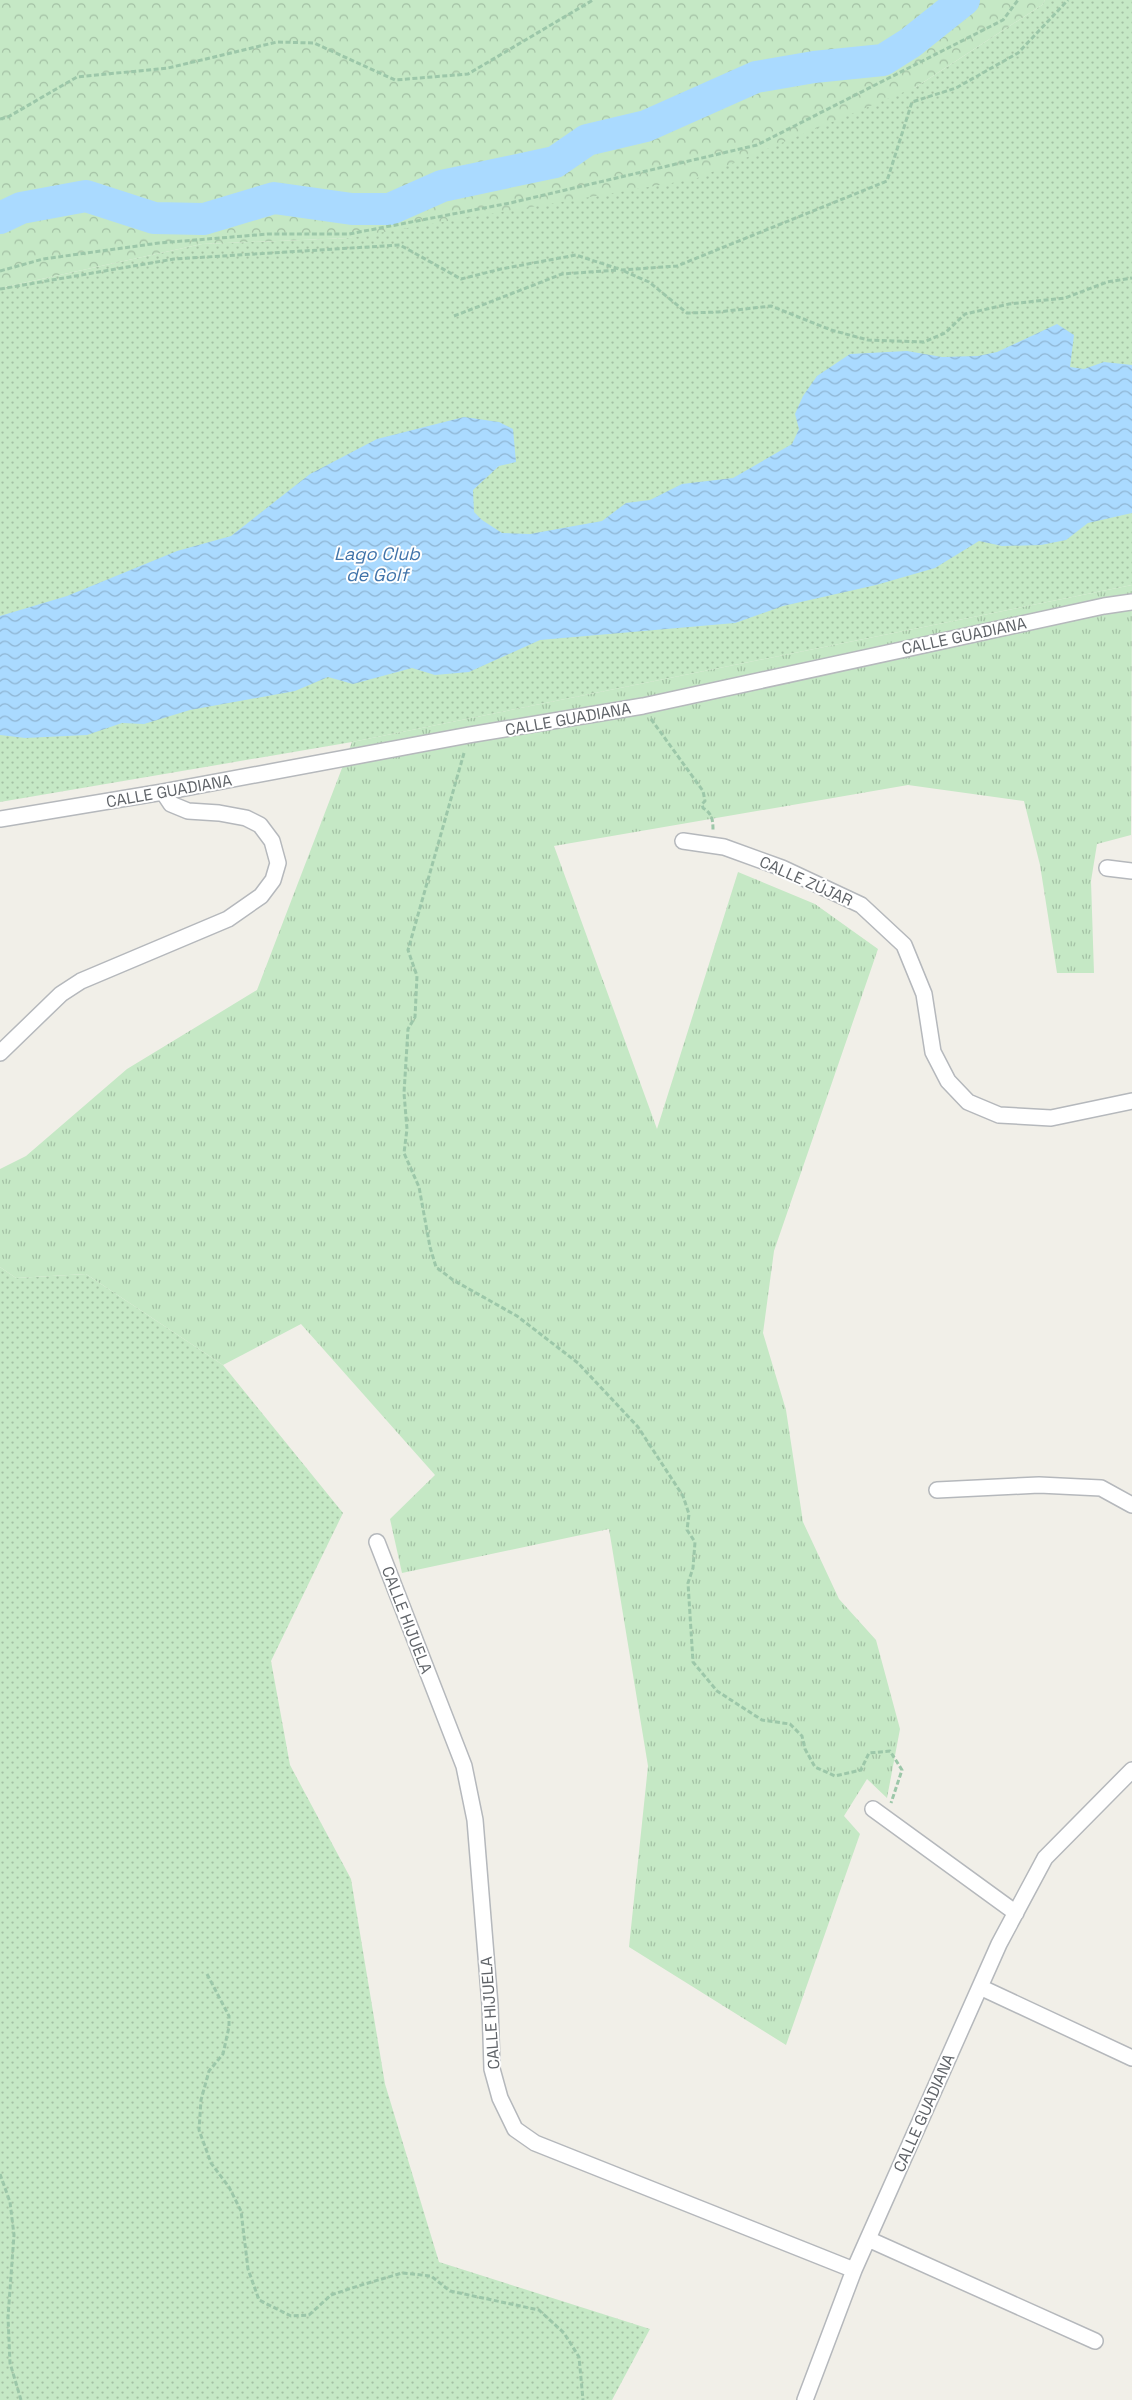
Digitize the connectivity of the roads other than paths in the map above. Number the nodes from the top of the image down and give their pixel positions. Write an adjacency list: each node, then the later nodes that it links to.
1 (1132, 602): 2 (street, CALLE GUADIANA)
2 (163, 792): 3 (street, CALLE GUADIANA); 7 (street)
3 (0, 819)
4 (683, 841): 8 (street, CALLE ZÚJAR)
5 (1107, 868): 6 (street)
6 (1132, 871)
7 (0, 1053)
8 (1132, 1101)
9 (937, 1490): 10 (street)
10 (1132, 1505)
11 (377, 1542): 18 (street, CALLE HIJUELA)
12 (1132, 1770): 14 (street, CALLE GUADIANA)
13 (873, 1808): 14 (street)
14 (1016, 1913): 15 (street, CALLE GUADIANA)
15 (980, 1987): 16 (street); 17 (street, CALLE GUADIANA)
16 (1132, 2058)
17 (868, 2239): 18 (street, CALLE GUADIANA); 19 (street)
18 (854, 2270): 20 (street, CALLE GUADIANA)
19 (1095, 2341)
20 (806, 2400)

